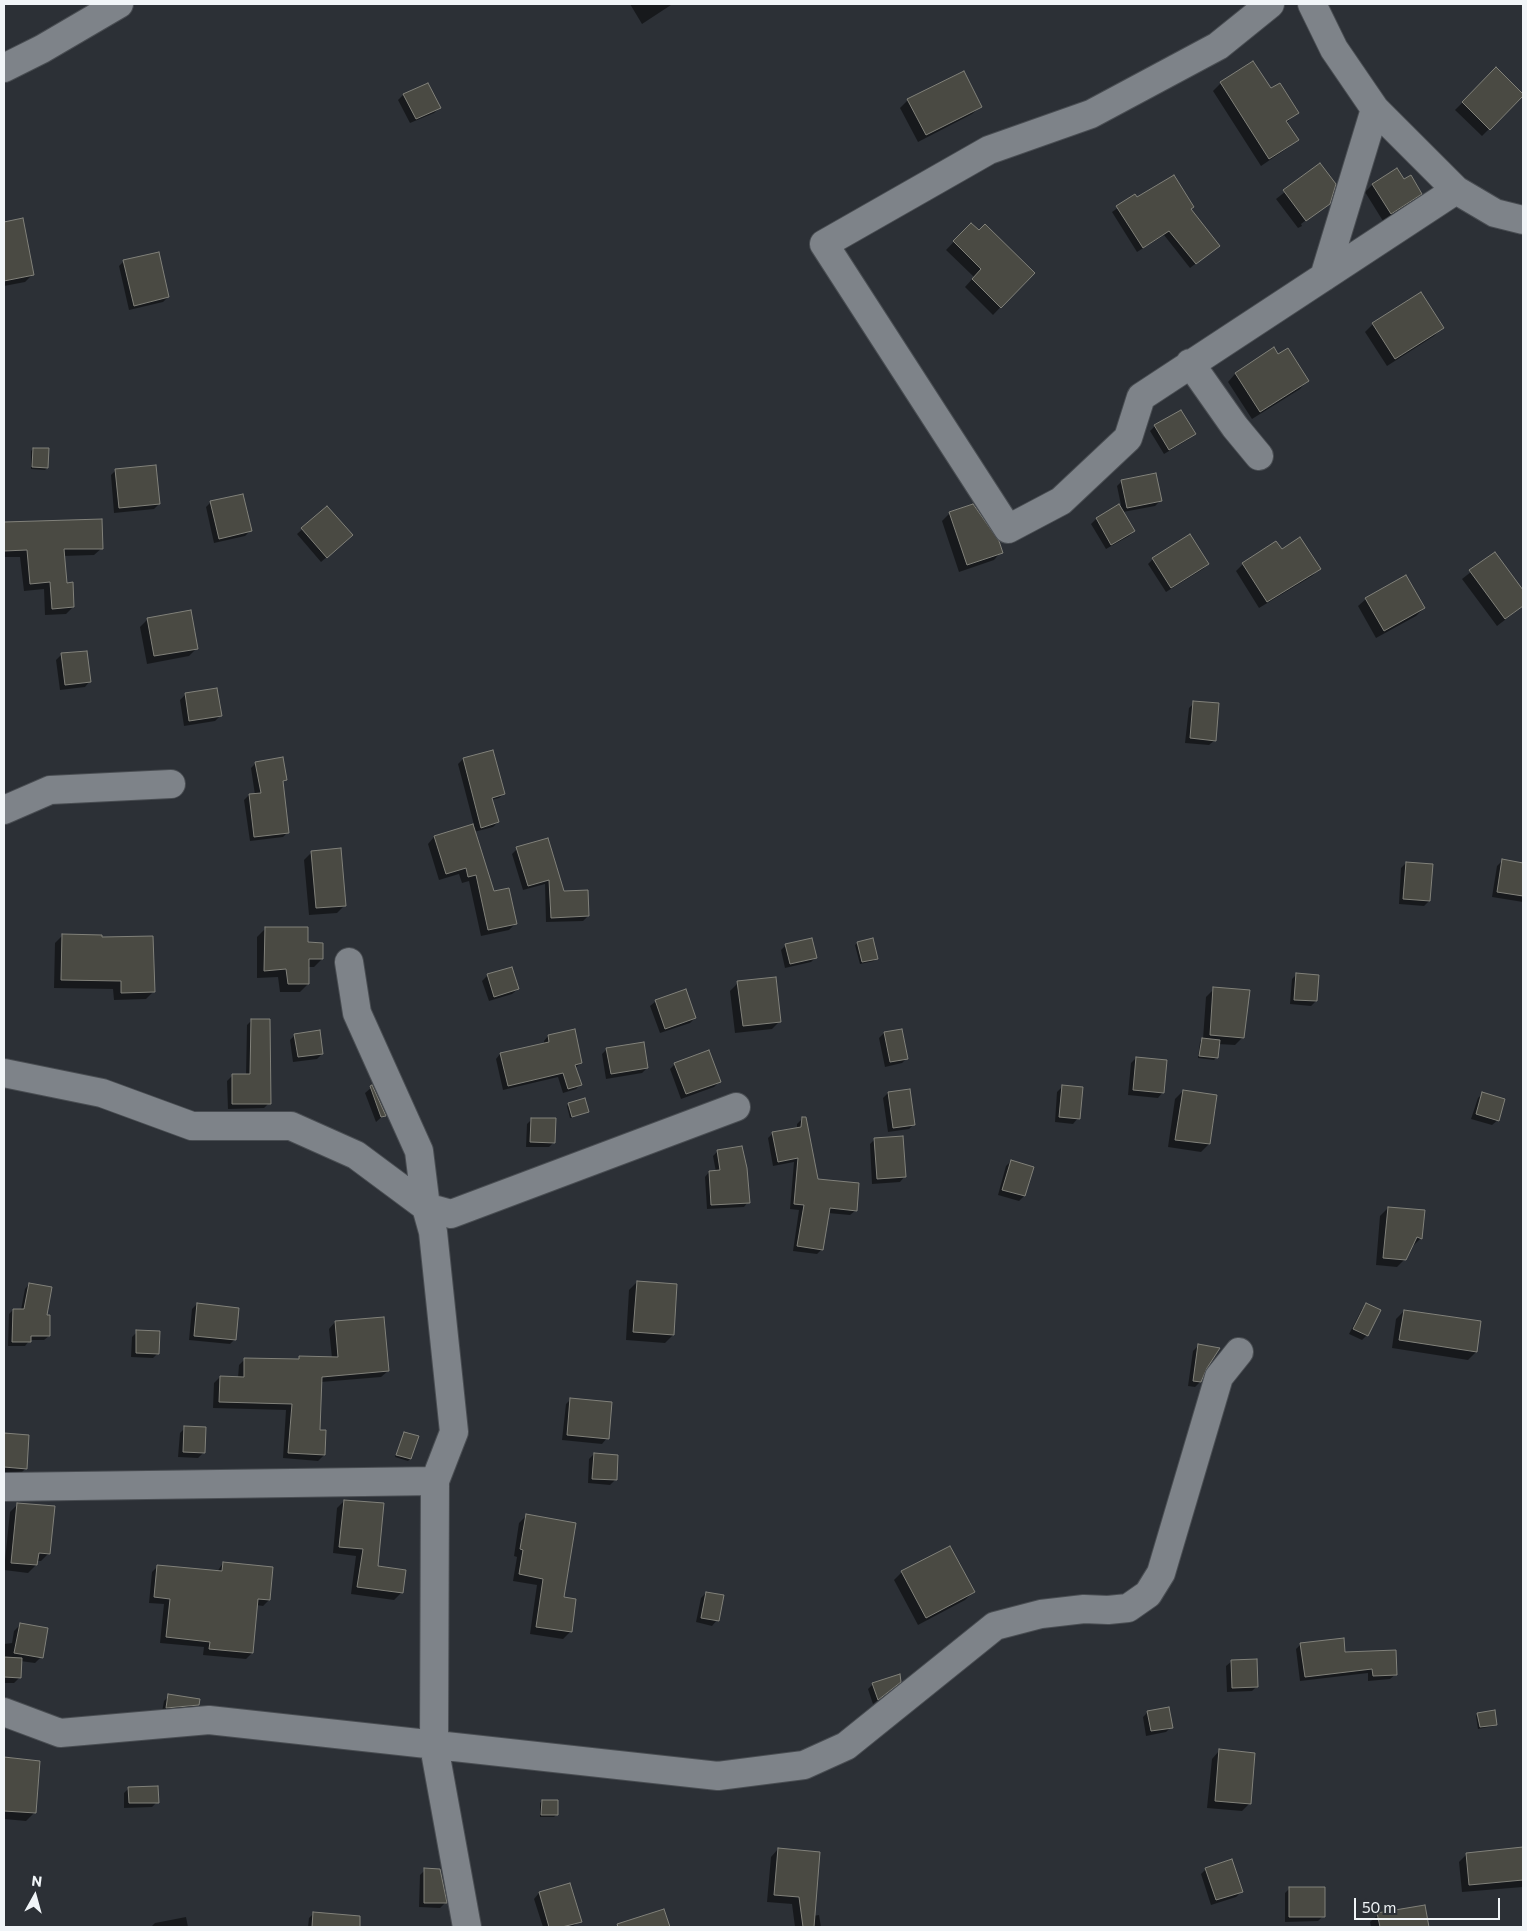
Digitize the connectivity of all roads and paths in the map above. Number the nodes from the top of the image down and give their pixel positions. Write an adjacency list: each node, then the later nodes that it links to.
1 (119, 4): 4 (street)
2 (1270, 4): 9 (street)
3 (1312, 4): 5 (street)
4 (4, 68)
5 (1375, 109): 6 (street); 8 (street)
6 (1456, 190): 7 (street); 8 (street)
7 (1523, 220)
8 (1324, 277): 9 (street)
9 (1190, 363): 10 (street)
10 (1259, 456)
11 (171, 784): 12 (street)
12 (4, 810)
13 (349, 962): 16 (street)
14 (4, 1073): 16 (street)
15 (736, 1107): 16 (street)
16 (426, 1207): 18 (street)
17 (1239, 1352): 21 (street)
18 (435, 1481): 19 (street); 21 (street)
19 (4, 1487)
20 (4, 1712): 21 (street)
21 (434, 1746): 22 (street)
22 (467, 1927)

